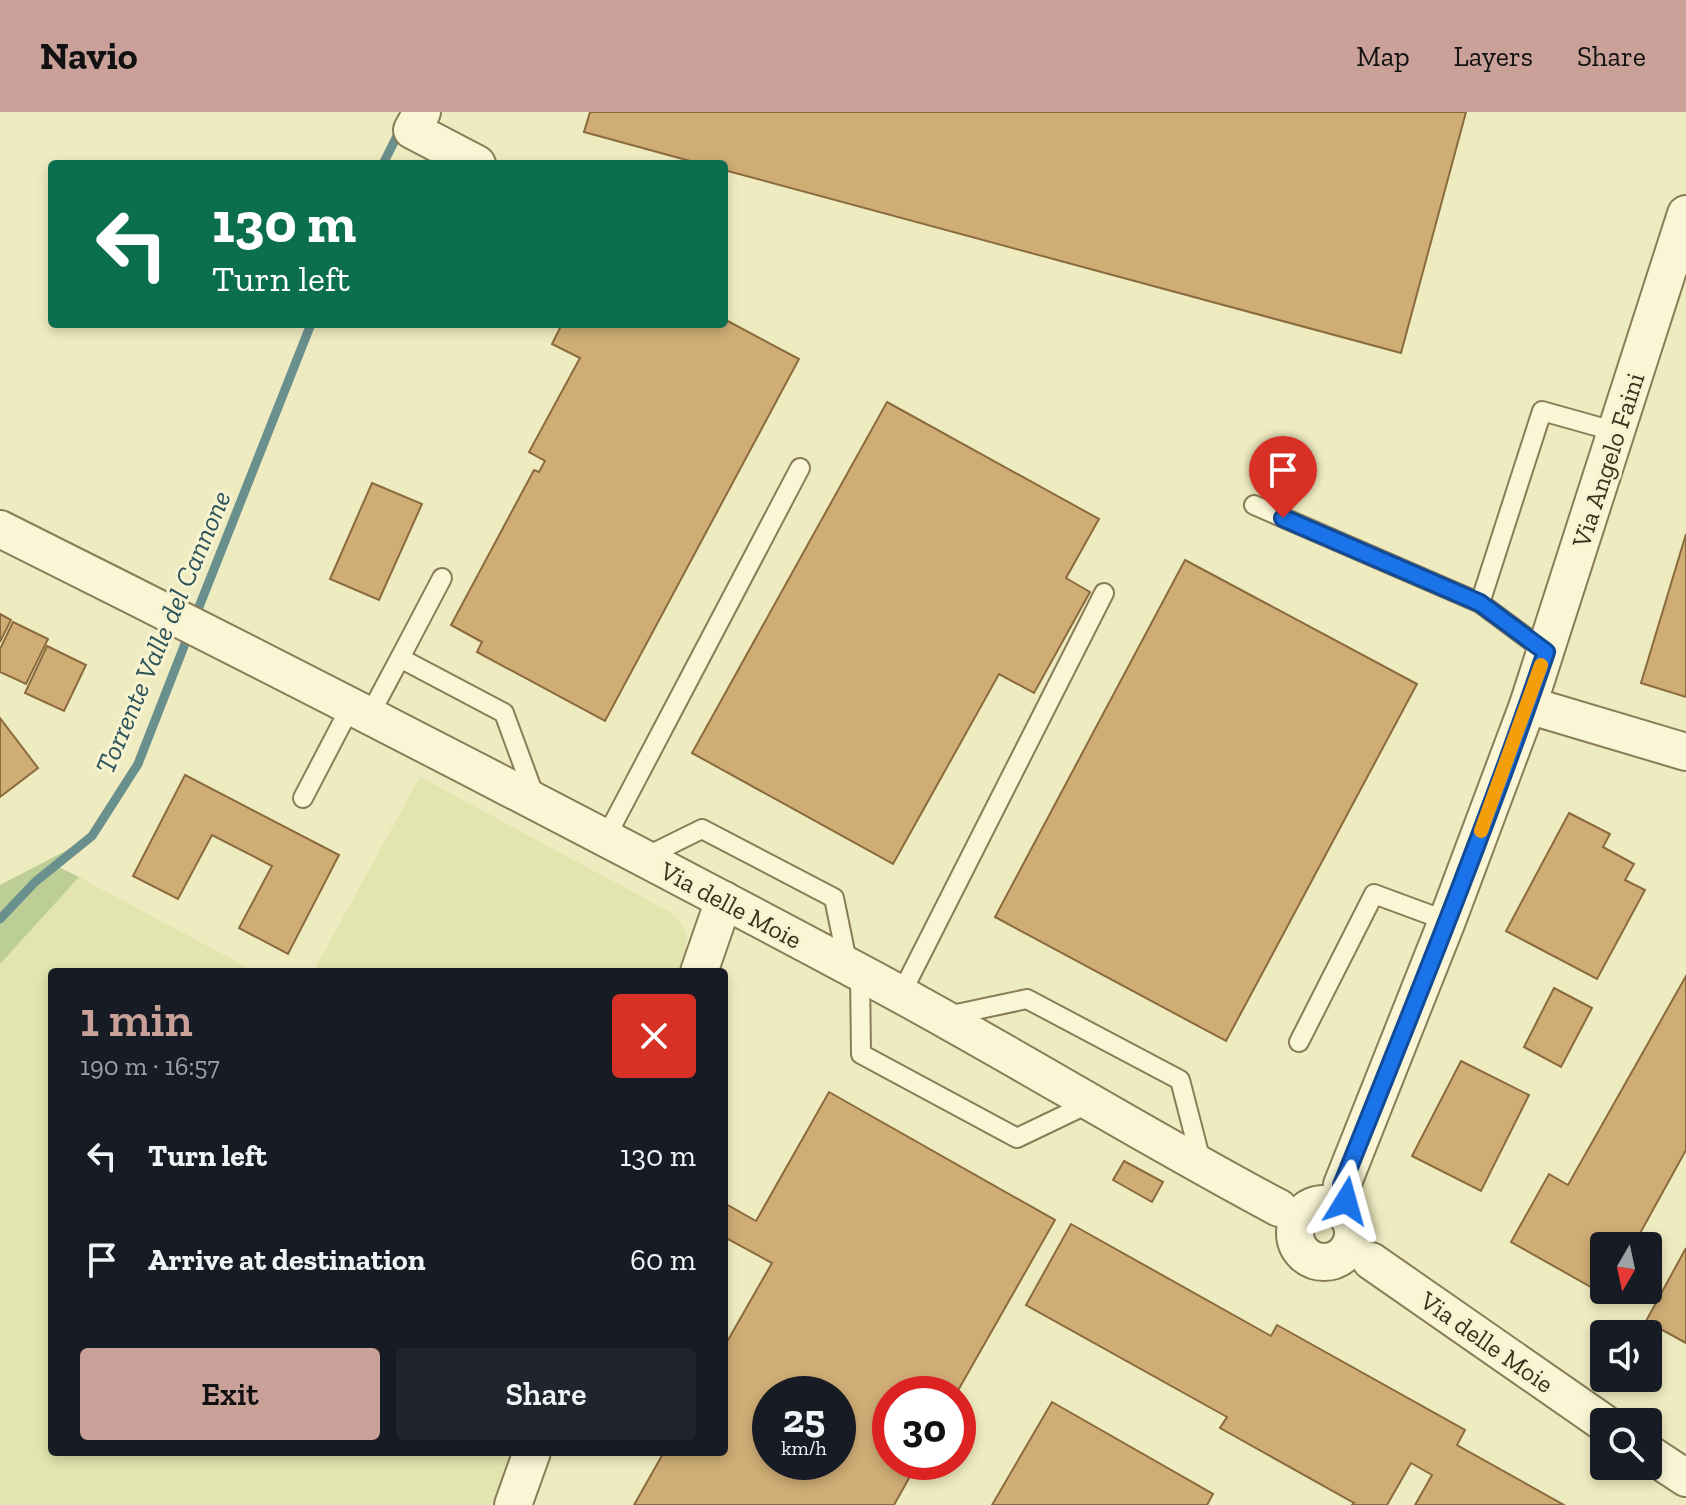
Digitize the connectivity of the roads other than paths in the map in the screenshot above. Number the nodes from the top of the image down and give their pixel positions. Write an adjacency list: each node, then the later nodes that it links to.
1 (422, 112): 2 (street)
2 (469, 160)
3 (1686, 214): 4 (street, Via Angelo Faini)
4 (1679, 263): 5 (street, Via Angelo Faini)
5 (1617, 432): 11 (lane); 12 (street, Via Angelo Faini)
6 (800, 468): 19 (lane)
7 (1254, 505): 11 (lane)
8 (0, 529): 15 (street, Via delle Moie)
9 (442, 578): 13 (lane)
10 (1104, 593): 25 (lane)
11 (1480, 603): 12 (lane)
12 (1546, 652): 14 (street, Via Angelo Faini)
13 (400, 658): 15 (lane); 18 (lane)
14 (1528, 705): 16 (street); 22 (street, Via Angelo Faini)
15 (360, 711): 17 (lane); 18 (street, Via delle Moie)
16 (1686, 752)
17 (303, 798)
18 (537, 803): 19 (street, Via delle Moie)
19 (605, 839): 20 (street, Via delle Moie)
20 (643, 858): 21 (street, Via delle Moie); 24 (lane)
21 (724, 900): 23 (street); 24 (street, Via delle Moie)
22 (1447, 921): 27 (lane); 30 (street, Via Angelo Faini)
23 (700, 968)
24 (854, 969): 25 (street, Via delle Moie); 28 (lane)
25 (901, 994): 26 (street, Via delle Moie)
26 (942, 1018): 28 (street, Via delle Moie); 29 (lane)
27 (1299, 1042)
28 (1090, 1103): 29 (street, Via delle Moie)
29 (1203, 1167): 30 (street, Via delle Moie)
30 (1328, 1223): 31 (street, Via delle Moie)
31 (1590, 1413)
32 (531, 1456): 35 (street)
33 (1662, 1462): 34 (street)
34 (1686, 1478)
35 (513, 1505)

